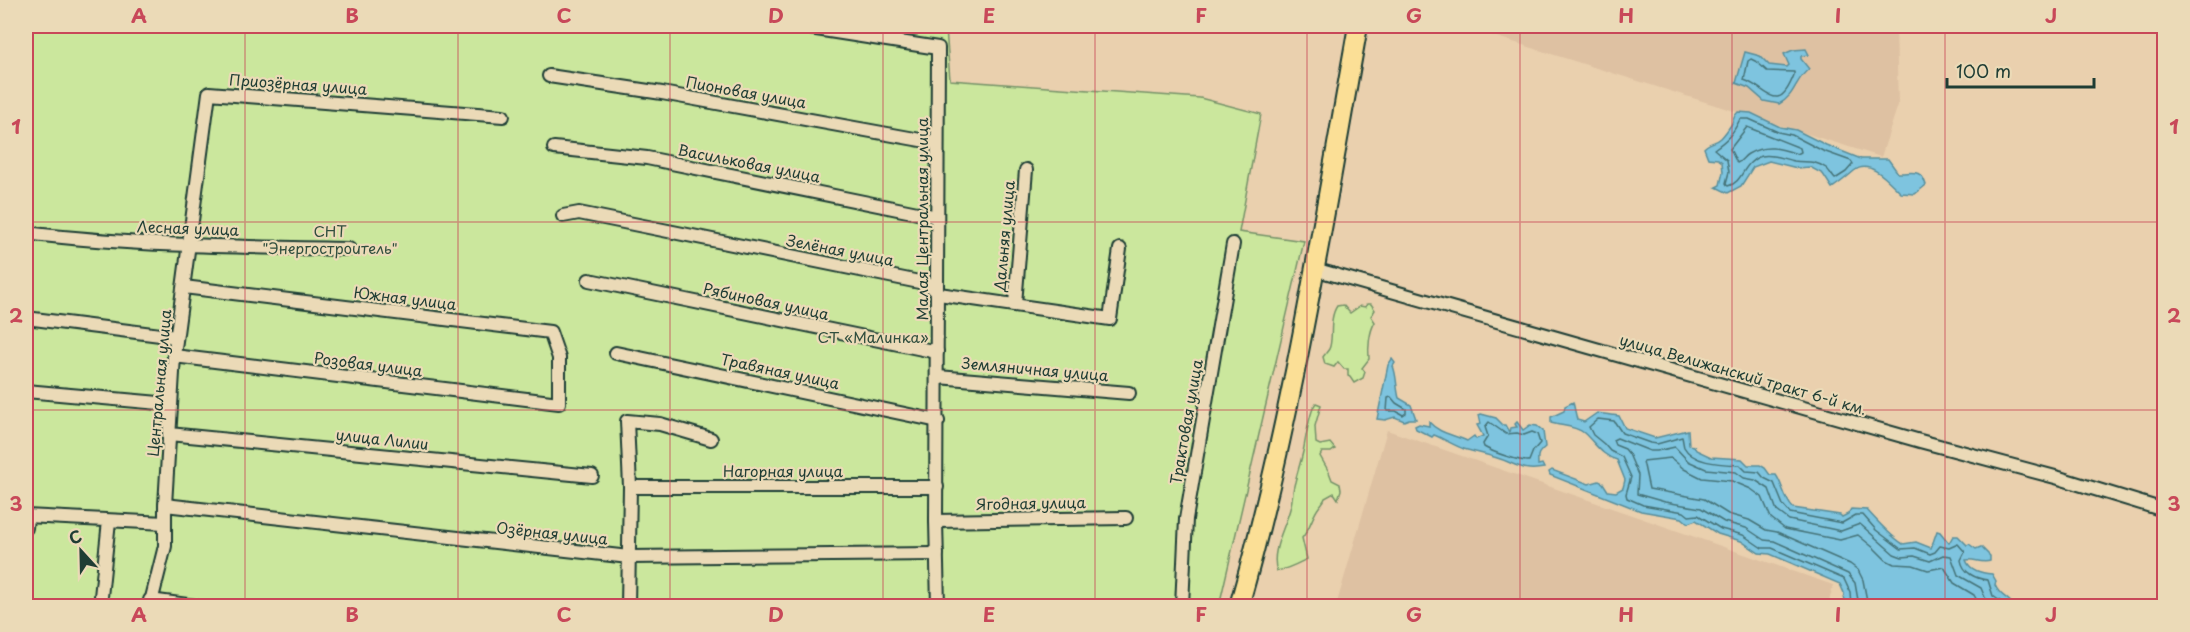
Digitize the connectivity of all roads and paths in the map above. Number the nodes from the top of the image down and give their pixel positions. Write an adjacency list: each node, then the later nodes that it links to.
1 (797, 26): 5 (street, Малая Центральная улица)
2 (1358, 26): 15 (main road)
3 (549, 76): 5 (street, Пионовая улица)
4 (503, 116): 12 (street, Приозёрная улица)
5 (937, 143): 9 (street, Малая Центральная улица)
6 (554, 148): 9 (street, Васильковая улица)
7 (1026, 170): 19 (street, Дальняя улица)
8 (563, 216): 18 (street, Зелёная улица)
9 (937, 217): 18 (street, Малая Центральная улица)
10 (26, 233): 12 (street, Лесная улица)
11 (1233, 244): 50 (street, Трактовая улица)
12 (188, 245): 13 (street, Лесная улица); 17 (street, Центральная улица)
13 (349, 249)
14 (1120, 249): 19 (street, Зелёная улица)
15 (1314, 269): 37 (street, улица Велижанский тракт 6-й км.); 51 (main road)
16 (589, 280): 22 (street, Рябиновая улица)
17 (184, 287): 21 (street, Центральная улица); 28 (street, Южная улица)
18 (939, 294): 19 (street, Зелёная улица); 22 (street, Малая Центральная улица)
19 (1015, 304)
20 (26, 318): 21 (street)
21 (176, 337): 24 (street, Центральная улица)
22 (937, 352): 25 (street, Малая Центральная улица)
23 (616, 353): 30 (street, Травяная улица)
24 (174, 356): 28 (street, Розовая улица); 29 (street, Центральная улица)
25 (938, 377): 27 (street, Земляничная улица); 30 (street, Малая Центральная улица)
26 (26, 391): 29 (street)
27 (1129, 393)
28 (559, 403)
29 (170, 404): 31 (street, Центральная улица)
30 (938, 421): 35 (street, Малая Центральная улица)
31 (169, 434): 33 (street, улица Лилии); 36 (street, Центральная улица)
32 (711, 439): 34 (street)
33 (592, 476)
34 (630, 487): 35 (street, Нагорная улица); 44 (street)
35 (937, 487): 41 (street, Малая Центральная улица)
36 (165, 505): 42 (street, Центральная улица); 44 (street, Озёрная улица)
37 (2164, 510)
38 (1126, 518): 41 (street, Ягодная улица)
39 (26, 520): 40 (street)
40 (109, 520): 42 (street); 46 (street)
41 (936, 521): 43 (street, Малая Центральная улица)
42 (165, 523): 45 (street, Центральная улица)
43 (937, 554): 44 (street, Озёрная улица); 49 (street, Малая Центральная улица)
44 (629, 558): 48 (street)
45 (150, 603): 47 (street)
46 (100, 606)
47 (195, 606)
48 (628, 606)
49 (938, 606)
50 (1182, 606)
51 (1239, 606)

